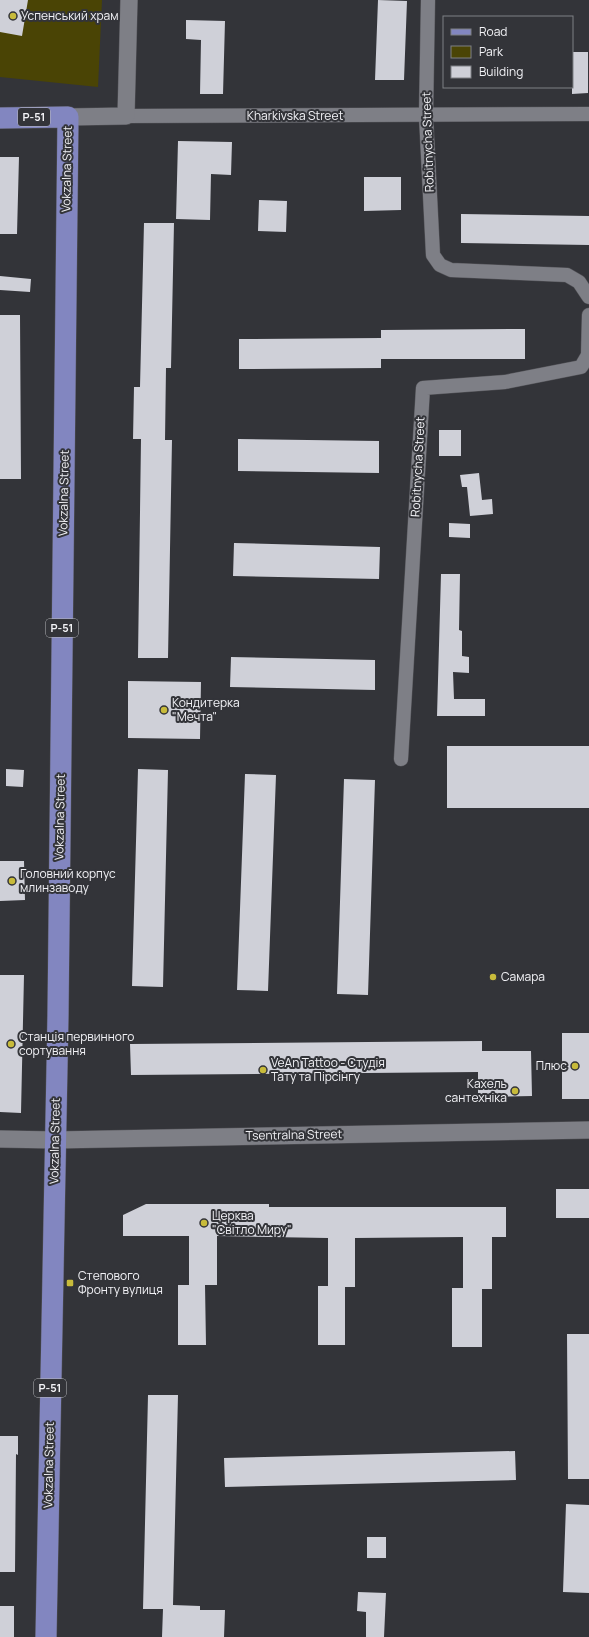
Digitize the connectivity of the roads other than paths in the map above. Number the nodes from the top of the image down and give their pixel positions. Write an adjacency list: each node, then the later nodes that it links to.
1 (129, 0): 4 (street)
2 (428, 0): 5 (street, Robitnycha Street)
3 (589, 114): 5 (street, Kharkivska Street)
4 (126, 116): 5 (street, Kharkivska Street); 6 (street, Kharkivska Street / Р-51)
5 (426, 116): 8 (street, Robitnycha Street)
6 (68, 117): 7 (main road, Kharkivska Street / Р-51); 13 (main road, Vokzalna Street / Р-51)
7 (0, 118)
8 (589, 297)
9 (589, 315): 10 (street, Robitnycha Street)
10 (401, 759)
11 (589, 1130): 13 (street, Tsentralna Street)
12 (0, 1139): 13 (street, Tsentralna Street)
13 (55, 1140): 14 (main road, Vokzalna Street / Р-51)
14 (46, 1637)

